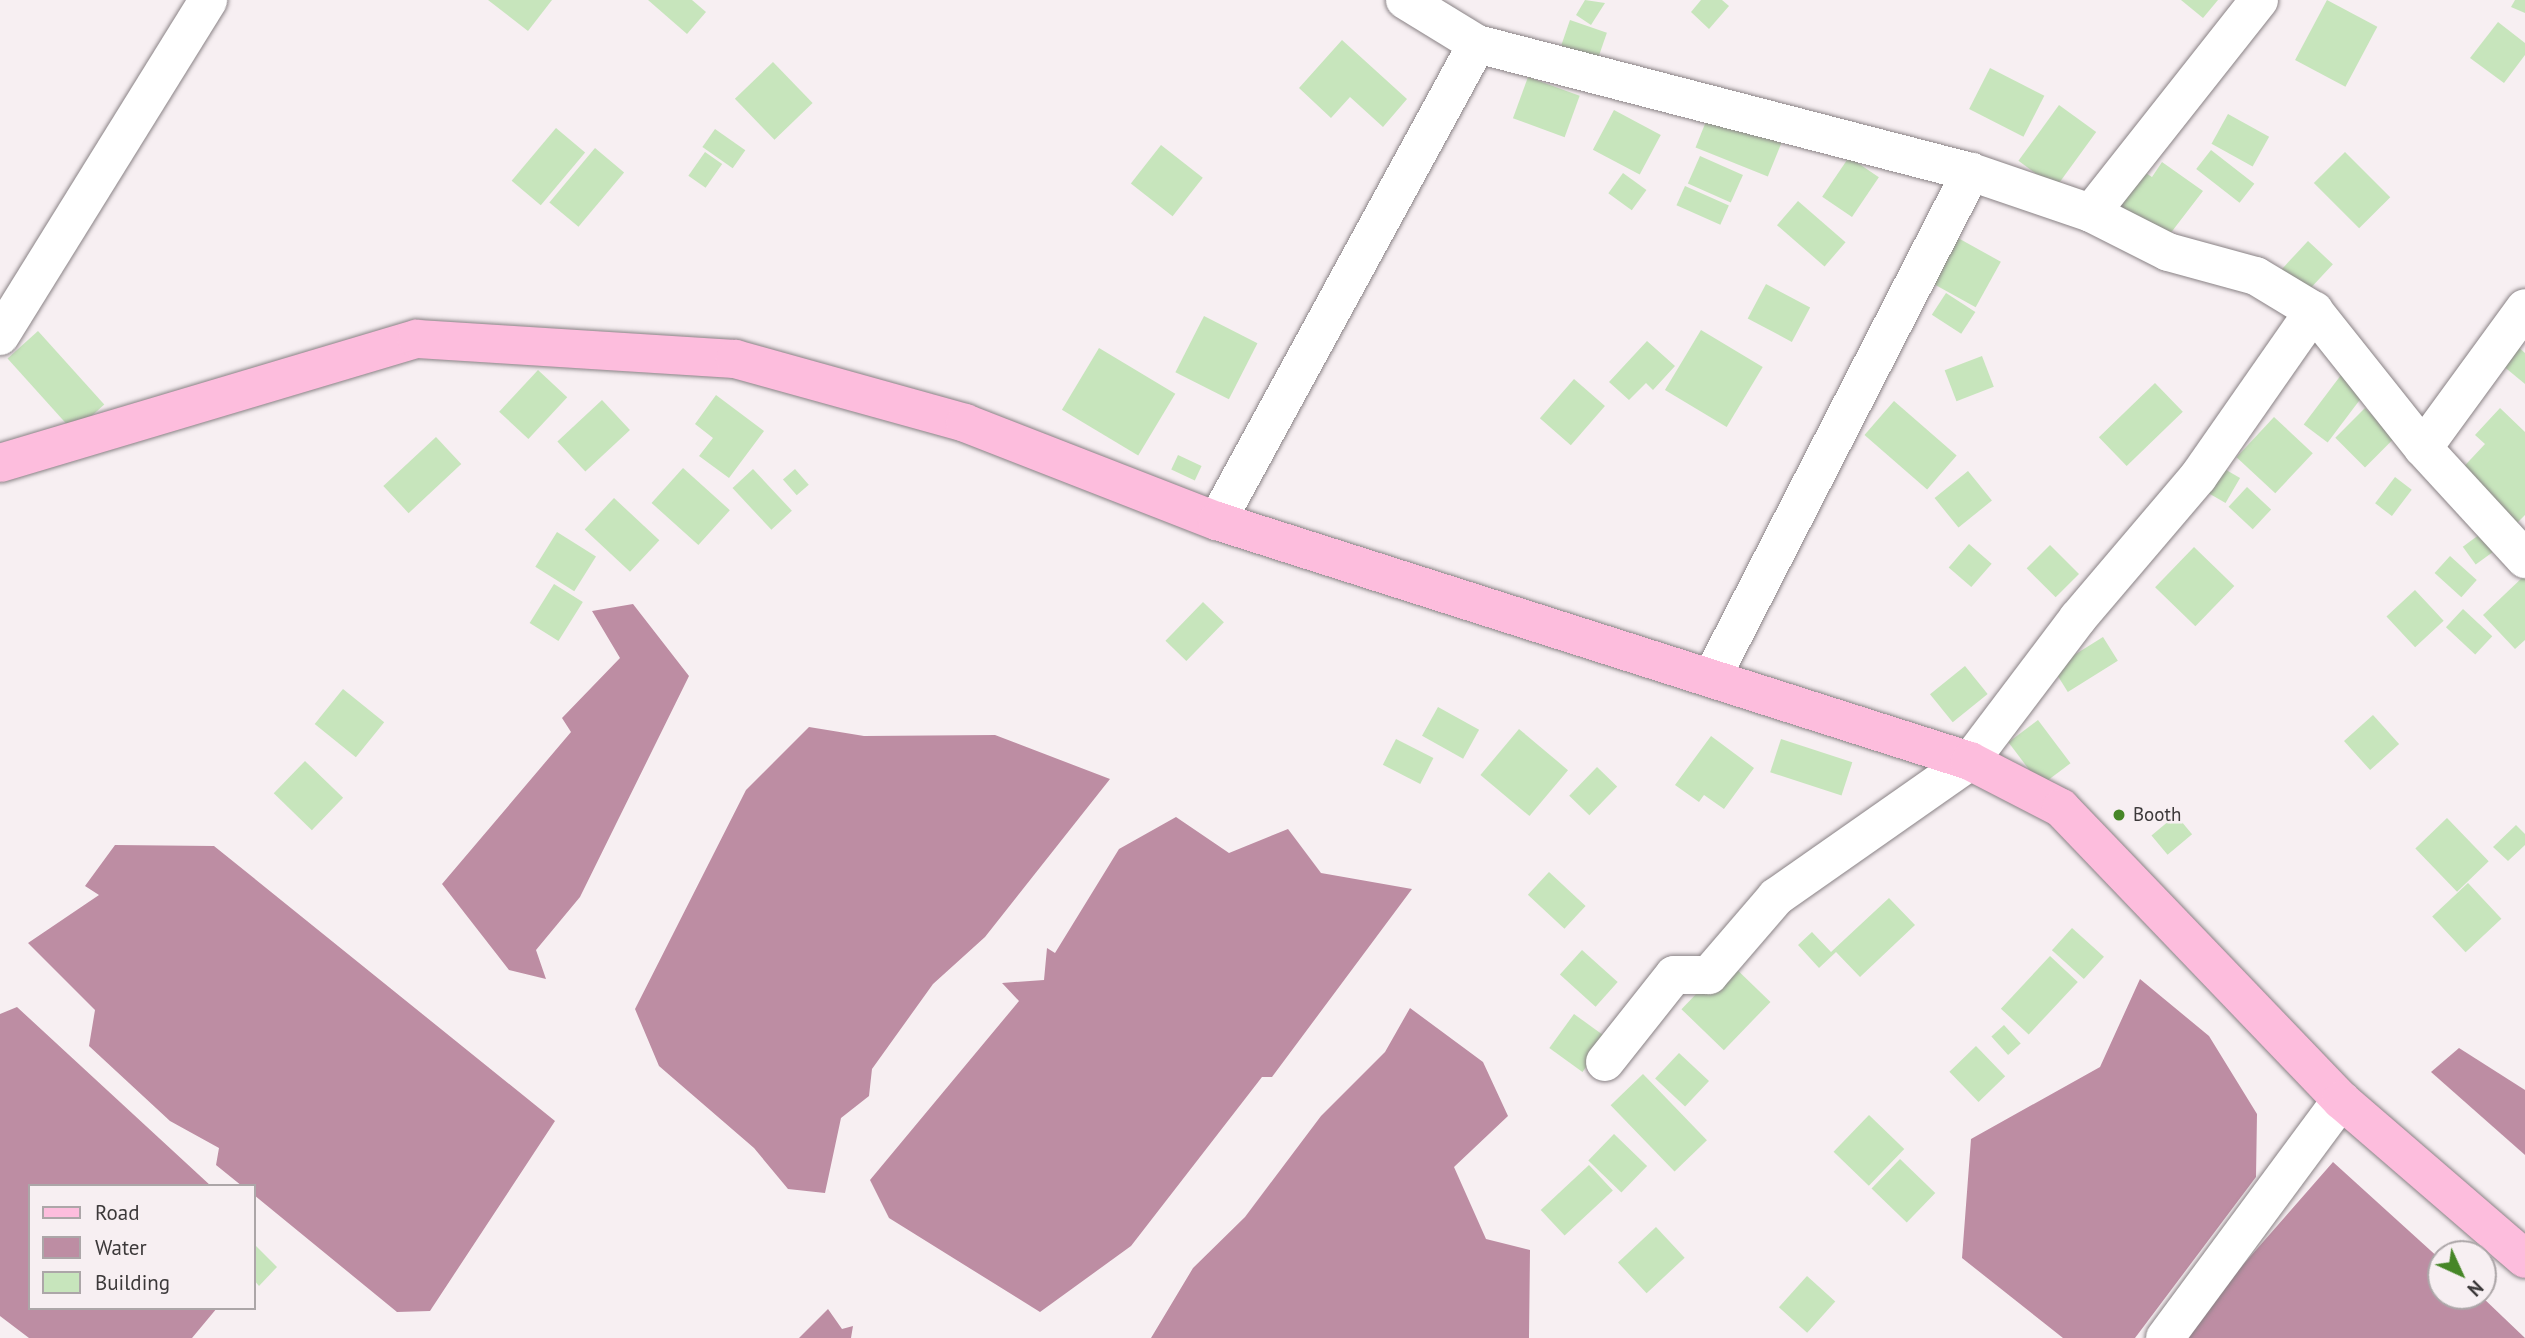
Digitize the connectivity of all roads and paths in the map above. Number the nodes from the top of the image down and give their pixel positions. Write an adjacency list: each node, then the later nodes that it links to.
1 (208, 0): 9 (street)
2 (1405, 0): 4 (street)
3 (2259, 0): 6 (street)
4 (1477, 44): 5 (street); 12 (street)
5 (1971, 172): 6 (street); 14 (street)
6 (2091, 213): 8 (street)
7 (2525, 308): 10 (street)
8 (2314, 311): 10 (street); 15 (street)
9 (0, 336)
10 (2423, 448): 13 (street)
11 (0, 463): 12 (main road)
12 (1217, 521): 14 (main road)
13 (2525, 559)
14 (1712, 677): 15 (main road)
15 (1970, 761): 16 (street); 17 (main road)
16 (1605, 1062)
17 (2341, 1100): 18 (main road); 19 (street)
18 (2525, 1259)
19 (2165, 1338)

